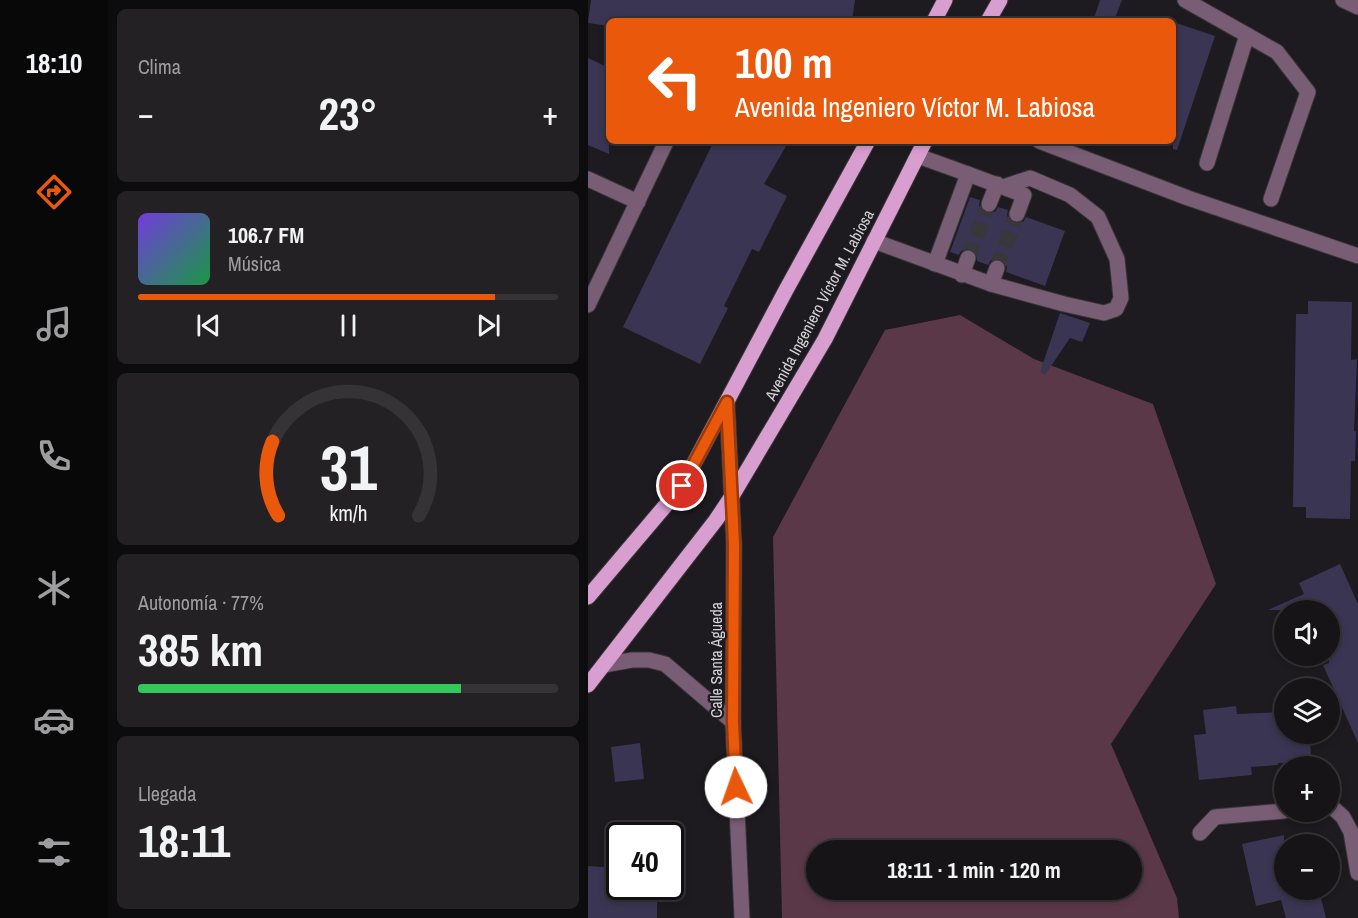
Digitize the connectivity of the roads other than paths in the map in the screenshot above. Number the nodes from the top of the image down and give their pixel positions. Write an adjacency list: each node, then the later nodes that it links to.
1 (945, 0): 6 (main road)
2 (1000, 0): 7 (main road)
3 (1185, 0): 8 (street)
4 (1343, 0): 5 (street)
5 (1358, 8)
6 (936, 18)
7 (990, 18)
8 (1247, 35): 14 (street); 18 (street)
9 (665, 144): 19 (street)
10 (866, 144): 30 (main road)
11 (924, 144): 13 (main road, Avenida Ingeniero Víctor M. Labiosa)
12 (1047, 144): 23 (street)
13 (918, 156): 15 (street); 22 (main road, Avenida Ingeniero Víctor M. Labiosa)
14 (1207, 163)
15 (968, 174): 17 (street); 25 (street)
16 (588, 178): 19 (street)
17 (1000, 185): 20 (street); 21 (street); 28 (street)
18 (1271, 199)
19 (638, 202): 29 (street)
20 (989, 204)
21 (1017, 214)
22 (874, 241): 25 (street); 31 (main road, Avenida Ingeniero Víctor M. Labiosa)
23 (1358, 256)
24 (968, 258): 27 (street)
25 (935, 264): 27 (street)
26 (997, 268): 28 (street)
27 (962, 275): 28 (street)
28 (991, 284)
29 (588, 305)
30 (727, 402): 31 (street, Calle Santa Águeda); 32 (main road)
31 (732, 496): 33 (main road, Avenida Ingeniero Víctor M. Labiosa); 35 (street, Calle Santa Águeda)
32 (588, 597)
33 (604, 665): 34 (main road, Avenida Ingeniero Víctor M. Labiosa); 35 (street)
34 (588, 684)
35 (733, 722): 40 (street, Calle Santa Águeda)
36 (1274, 812): 38 (street)
37 (1340, 814): 39 (street)
38 (1200, 833)
39 (1358, 873)
40 (742, 918)

